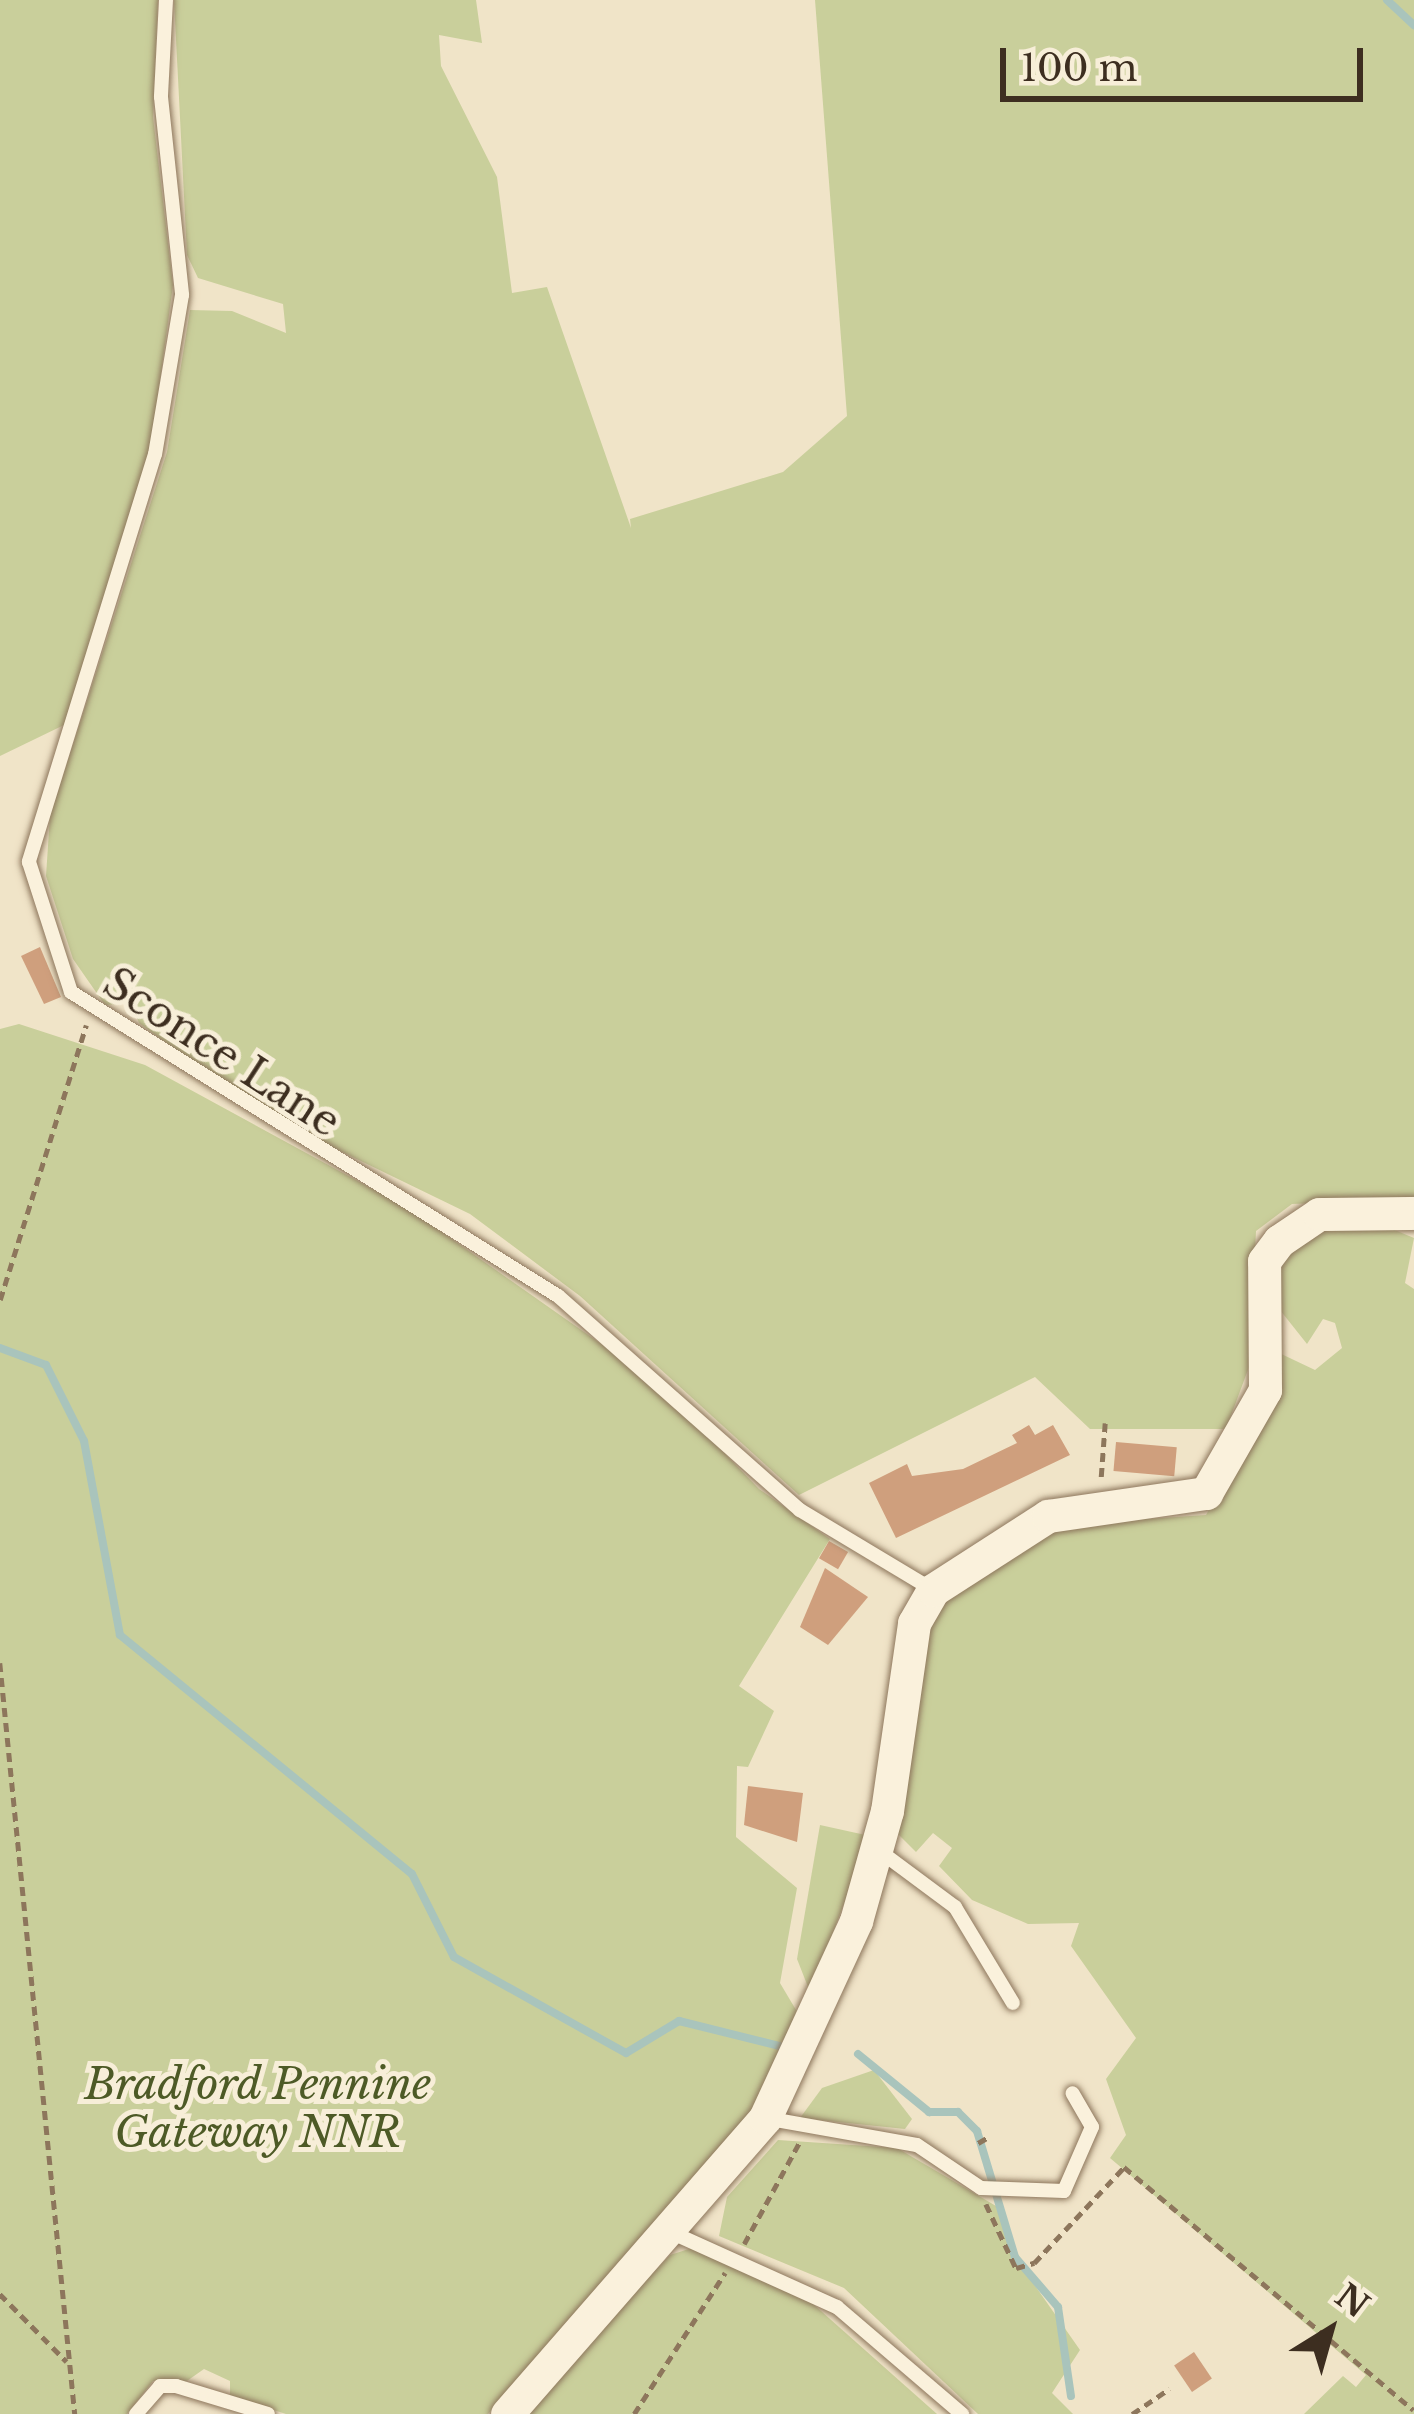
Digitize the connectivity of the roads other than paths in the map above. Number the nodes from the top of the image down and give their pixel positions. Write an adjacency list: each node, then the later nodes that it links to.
1 (166, 0): 3 (lane, Sconce Lane)
2 (1414, 1213): 3 (street)
3 (933, 1590): 4 (street)
4 (877, 1849): 5 (lane); 7 (street)
5 (1013, 2003)
6 (1072, 2092): 7 (lane)
7 (765, 2118): 8 (street)
8 (675, 2234): 11 (street); 12 (lane)
9 (136, 2414): 10 (lane)
10 (268, 2414)
11 (507, 2414)
12 (962, 2414)

